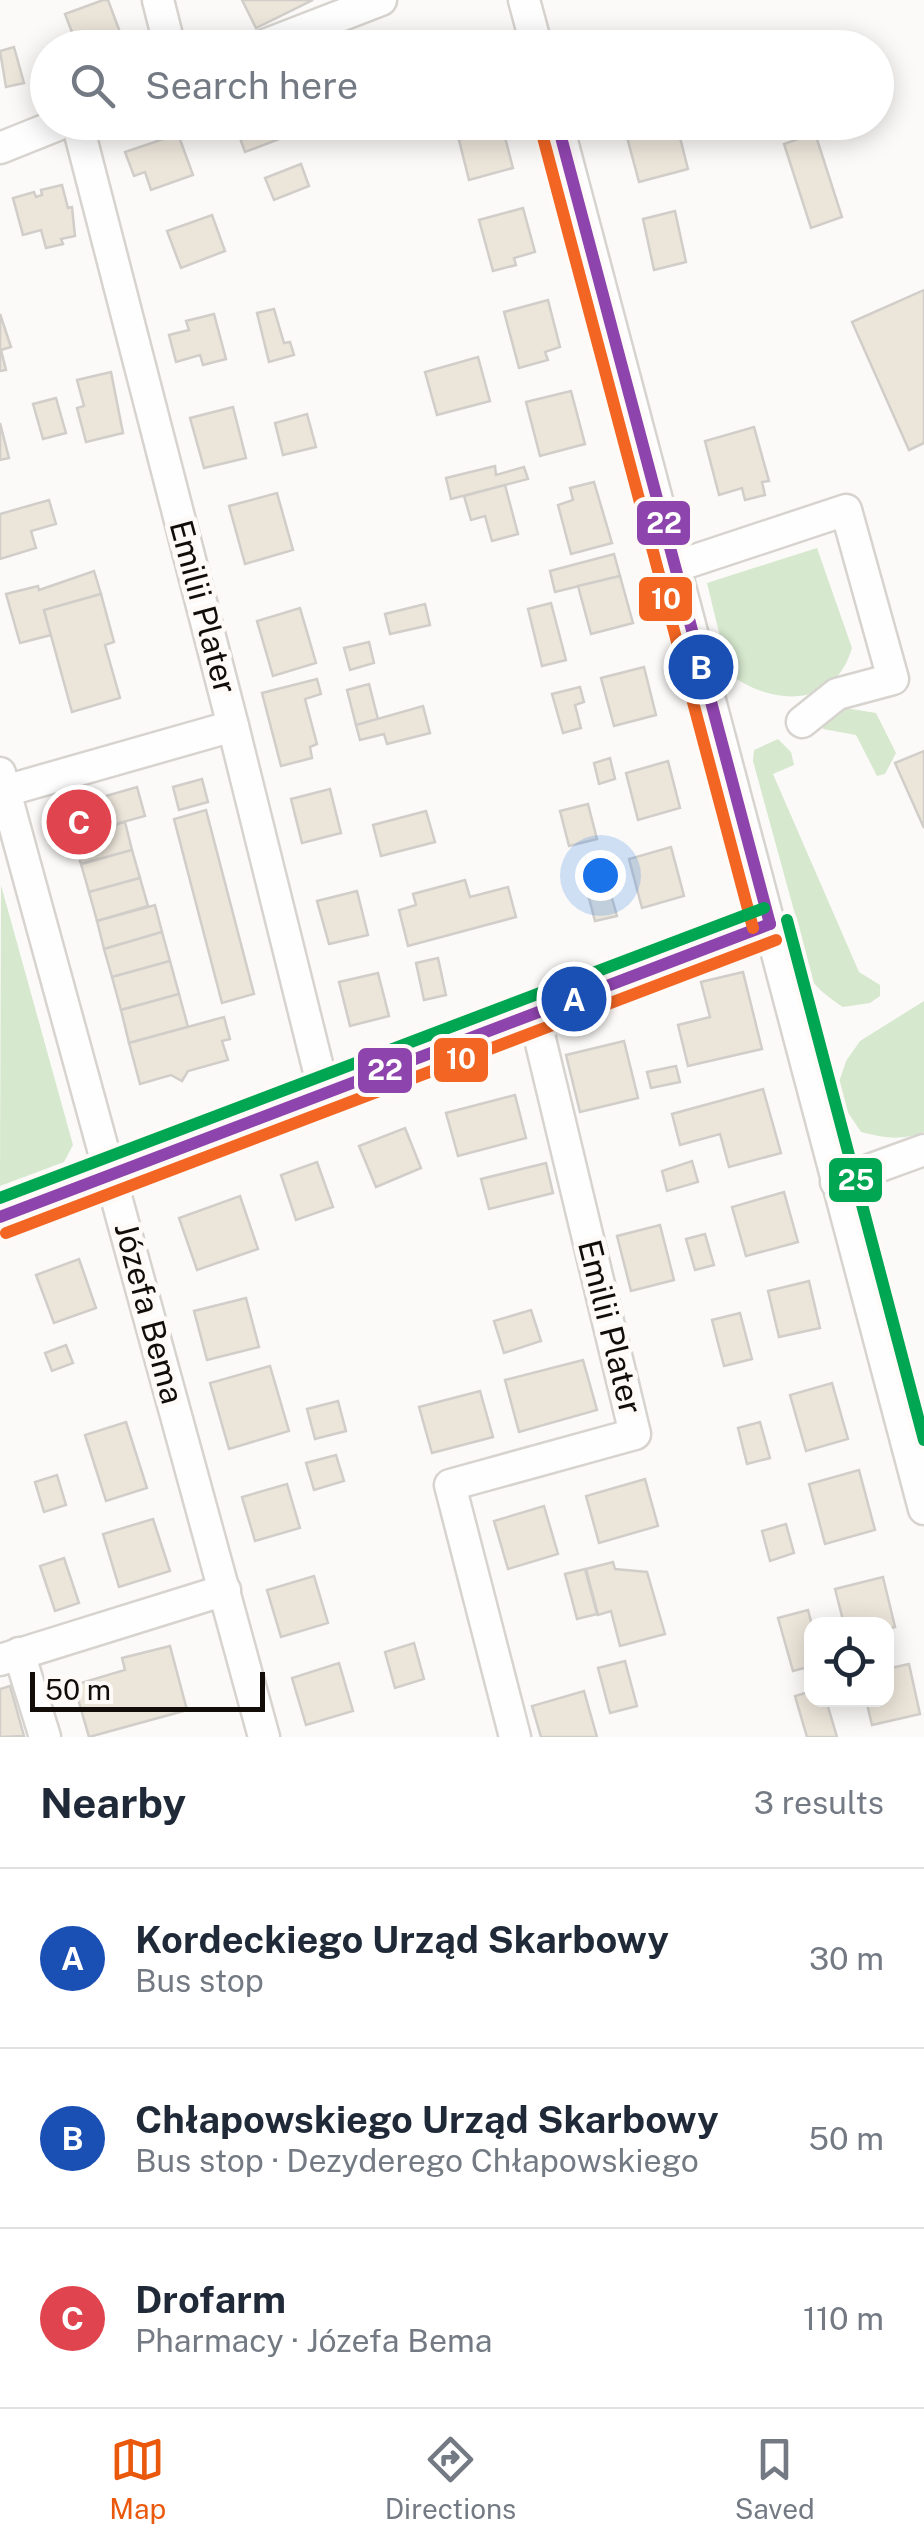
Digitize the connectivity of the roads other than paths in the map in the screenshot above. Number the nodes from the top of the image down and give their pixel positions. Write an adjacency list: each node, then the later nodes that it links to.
1 (158, 0): 4 (street)
2 (381, 0): 5 (street)
3 (524, 0): 6 (street)
4 (166, 30)
5 (304, 30)
6 (532, 30)
7 (30, 136): 10 (street)
8 (82, 140): 13 (street, Emilii Plater)
9 (562, 140): 11 (street)
10 (0, 148)
11 (674, 567): 12 (street); 15 (street)
12 (802, 722)
13 (234, 726): 14 (street); 17 (street, Emilii Plater)
14 (2, 782): 19 (street, Józefa Bema)
15 (770, 924): 16 (street); 20 (street)
16 (534, 1014): 17 (street); 27 (street, Emilii Plater)
17 (324, 1092): 19 (street)
18 (924, 1150): 20 (street)
19 (111, 1176): 21 (street); 23 (street, Józefa Bema)
20 (836, 1182): 22 (street)
21 (0, 1217)
22 (924, 1509)
23 (225, 1590): 24 (street); 26 (street, Józefa Bema)
24 (10, 1657): 25 (street)
25 (45, 1737)
26 (264, 1737)
27 (515, 1737)

